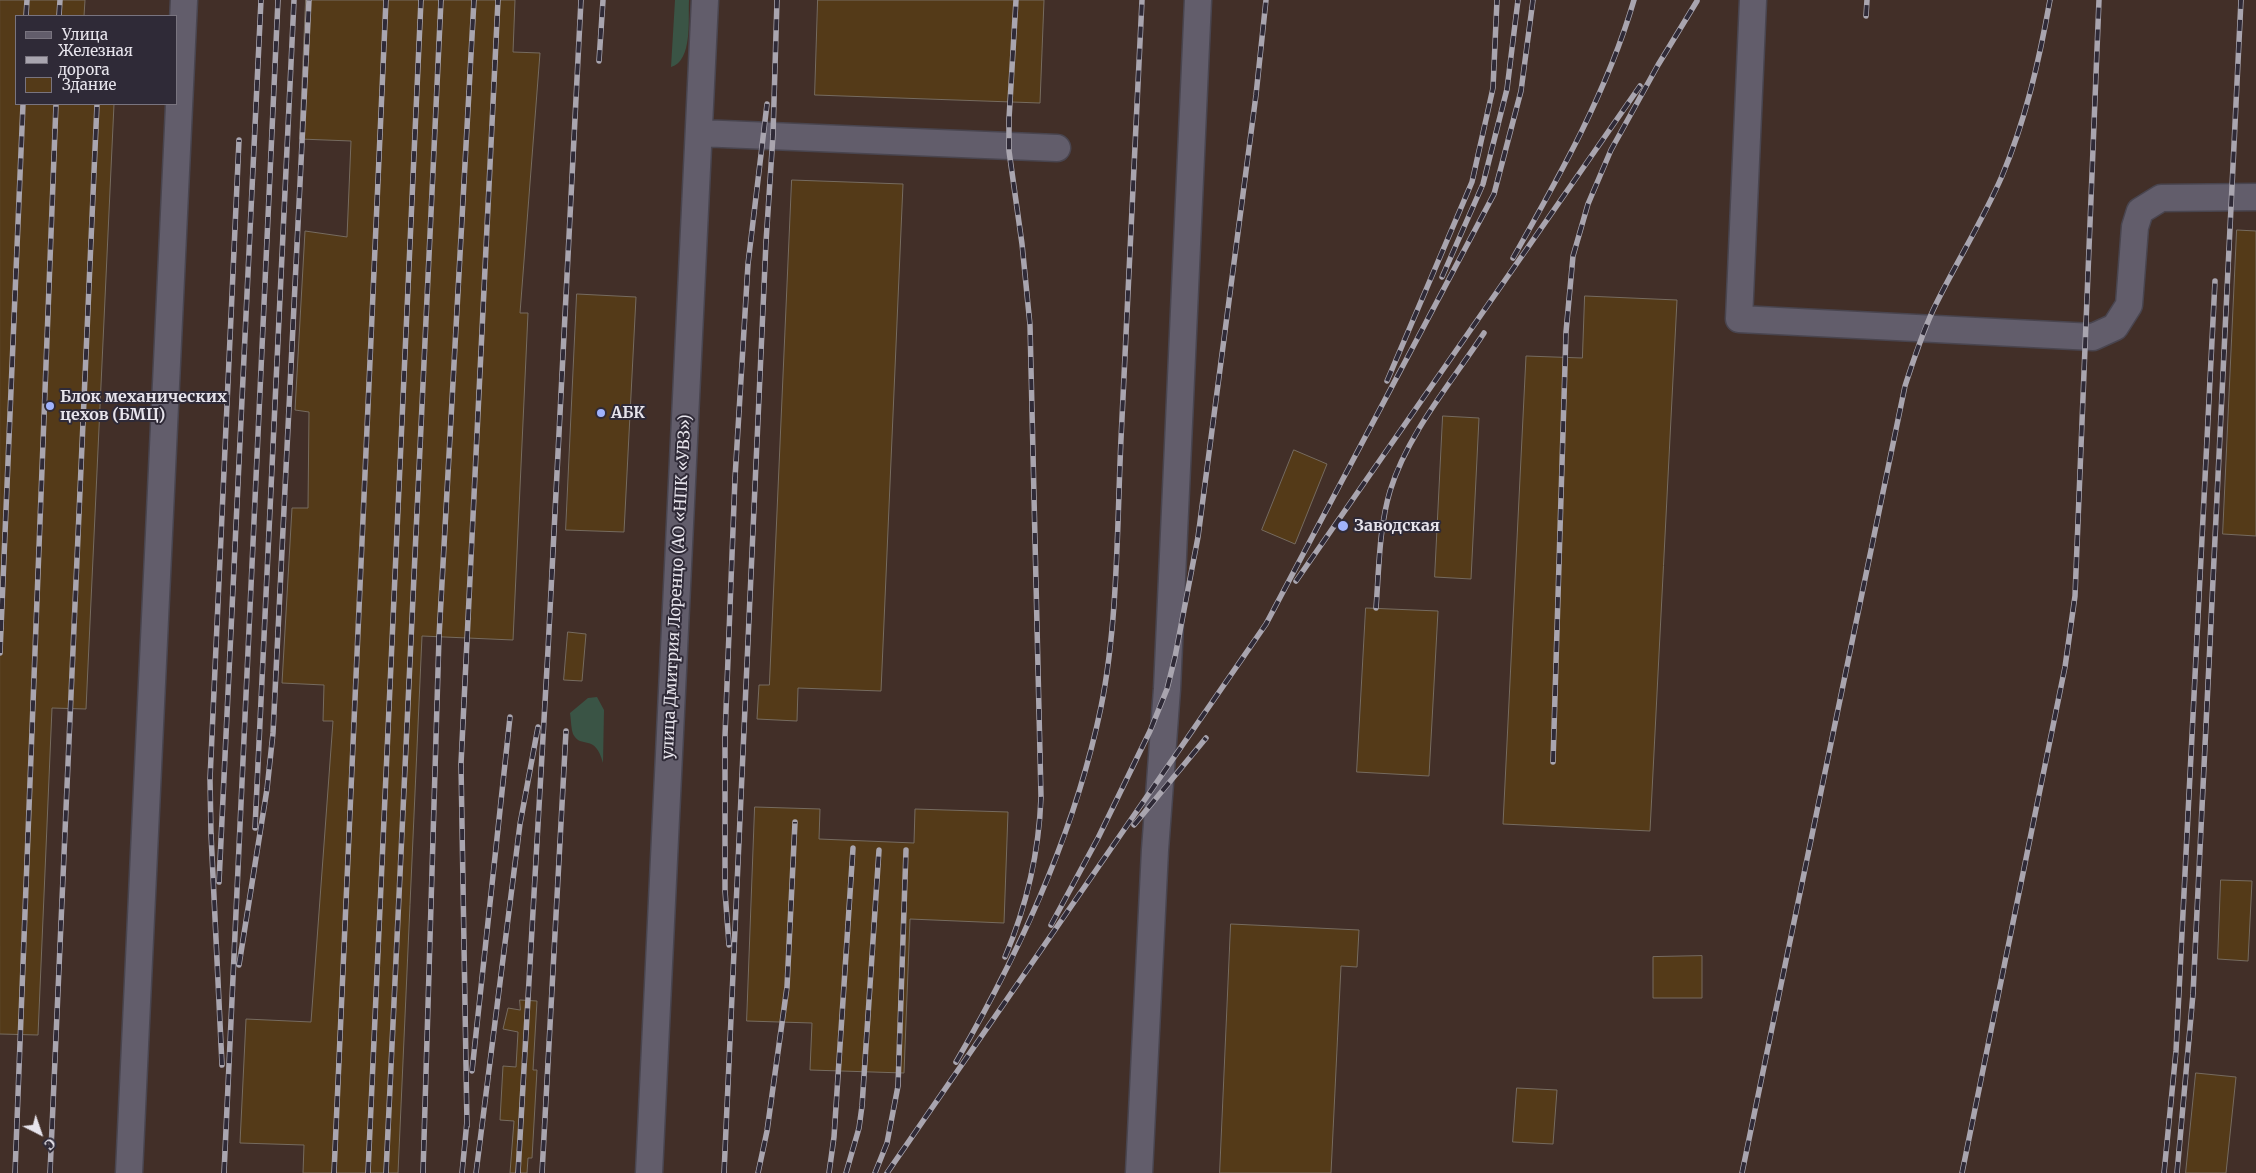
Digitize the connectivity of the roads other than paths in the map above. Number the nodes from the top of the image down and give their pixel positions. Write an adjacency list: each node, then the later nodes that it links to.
1 (184, 0): 8 (lane)
2 (705, 0): 5 (lane, улица Дмитрия Лоренцо (АО «НПК «УВЗ»))
3 (1198, 0): 10 (lane)
4 (1753, 0): 7 (lane)
5 (699, 133): 6 (lane); 9 (lane, улица Дмитрия Лоренцо (АО «НПК «УВЗ»))
6 (1057, 148)
7 (2256, 197)
8 (129, 1173)
9 (649, 1173)
10 (1140, 1173)

